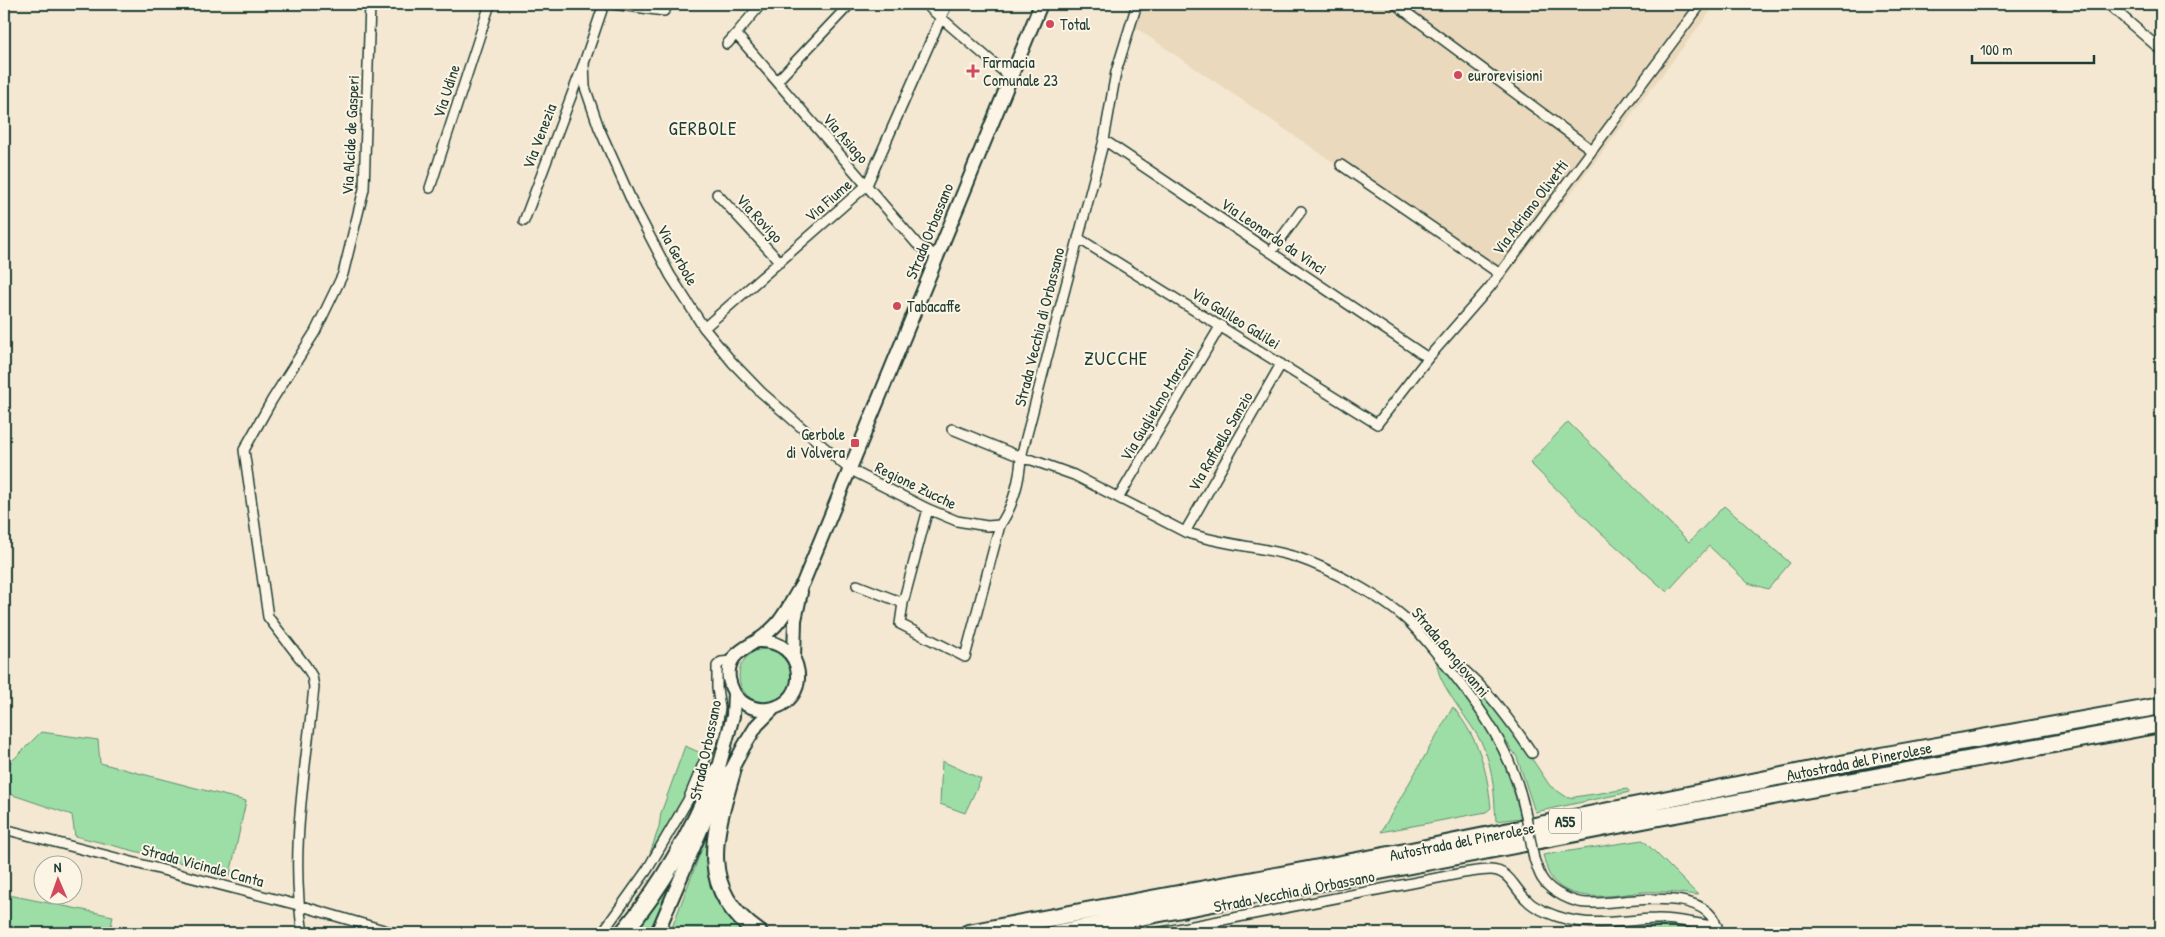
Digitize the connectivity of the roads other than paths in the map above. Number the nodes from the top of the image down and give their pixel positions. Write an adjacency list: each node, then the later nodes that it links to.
1 (370, 4): 61 (street, Via Alcide de Gasperi)
2 (490, 4): 26 (street, Via Udine)
3 (604, 4): 19 (street, Via Gerbole)
4 (613, 4): 5 (street)
5 (668, 4)
6 (753, 4): 16 (street)
7 (850, 4): 21 (street)
8 (925, 4): 15 (street)
9 (947, 4): 15 (street, Via Fiume)
10 (1041, 4): 20 (main road, Strada Orbassano)
11 (1138, 4): 22 (street, Strada Vecchia di Orbassano)
12 (1396, 4): 23 (street)
13 (1701, 4): 23 (street, Via Adriano Olivetti)
14 (2108, 4): 18 (street)
15 (942, 17): 20 (street); 25 (street, Via Fiume)
16 (736, 34): 17 (street); 21 (street, Via Asiago)
17 (728, 44)
18 (2161, 50)
19 (584, 63): 29 (street, Via Venezia); 36 (street, Via Gerbole)
20 (1010, 78): 32 (main road, Strada Orbassano)
21 (777, 81): 25 (street, Via Asiago)
22 (1104, 140): 30 (street, Strada Vecchia di Orbassano); 31 (street, Via Leonardo da Vinci)
23 (1592, 150): 34 (street, Via Adriano Olivetti)
24 (1341, 165): 34 (street)
25 (867, 186): 32 (street, Via Asiago); 33 (street, Via Fiume)
26 (430, 188)
27 (717, 194): 33 (street, Via Rovigo)
28 (1301, 212): 31 (street)
29 (524, 221)
30 (1078, 238): 35 (street, Via Galileo Galilei); 41 (street, Strada Vecchia di Orbassano)
31 (1271, 252): 37 (street, Via Leonardo da Vinci)
32 (937, 256): 42 (main road, Strada Orbassano)
33 (780, 262): 36 (street, Via Fiume)
34 (1500, 274): 37 (street, Via Adriano Olivetti)
35 (1221, 325): 38 (street, Via Galileo Galilei); 43 (street, Via Guglielmo Marconi)
36 (704, 328): 42 (street, Via Gerbole)
37 (1428, 358): 39 (street, Via Adriano Olivetti)
38 (1281, 364): 39 (street, Via Galileo Galilei); 46 (street, Via Raffaello Sanzio)
39 (1377, 424)
40 (952, 430): 41 (street, Strada Bongiovanni)
41 (1022, 458): 43 (street, Strada Bongiovanni); 45 (street, Strada Vecchia di Orbassano)
42 (849, 469): 44 (street, Regione Zucche); 47 (main road, Strada Orbassano)
43 (1119, 497): 46 (street, Strada Bongiovanni)
44 (928, 510): 45 (street, Regione Zucche); 49 (street)
45 (1000, 525): 49 (street, Strada Vecchia di Orbassano)
46 (1185, 532): 51 (street, Strada Bongiovanni)
47 (803, 583): 50 (main road, Strada Orbassano); 52 (main road, Strada Orbassano)
48 (857, 585): 49 (street)
49 (903, 602)
50 (757, 641): 52 (main road); 53 (main road, Strada Orbassano)
51 (1428, 643): 58 (street); 62 (street, Strada Bongiovanni, bridge)
52 (794, 658): 56 (main road, Strada Orbassano)
53 (732, 661): 54 (main road, Strada Orbassano); 65 (street)
54 (734, 693): 56 (main road, Strada Orbassano); 59 (main road, Strada Orbassano)
55 (2161, 706): 69 (highway, Autostrada del Pinerolese / A55)
56 (774, 708): 59 (main road, Strada Orbassano)
57 (2161, 724): 70 (highway, Autostrada del Pinerolese / A55)
58 (1532, 753)
59 (725, 771): 66 (highway); 67 (main road, Strada Orbassano); 68 (highway)
60 (4, 829): 61 (street, Strada Vicinale Canta)
61 (298, 906): 63 (street); 64 (street, Strada Vicinale Canta)
62 (1717, 930): 71 (street, Strada Vecchia di Orbassano)
63 (303, 933)
64 (394, 933)
65 (602, 933)
66 (623, 933)
67 (657, 933)
68 (759, 933)
69 (968, 933)
70 (1057, 933)
71 (1157, 933)

